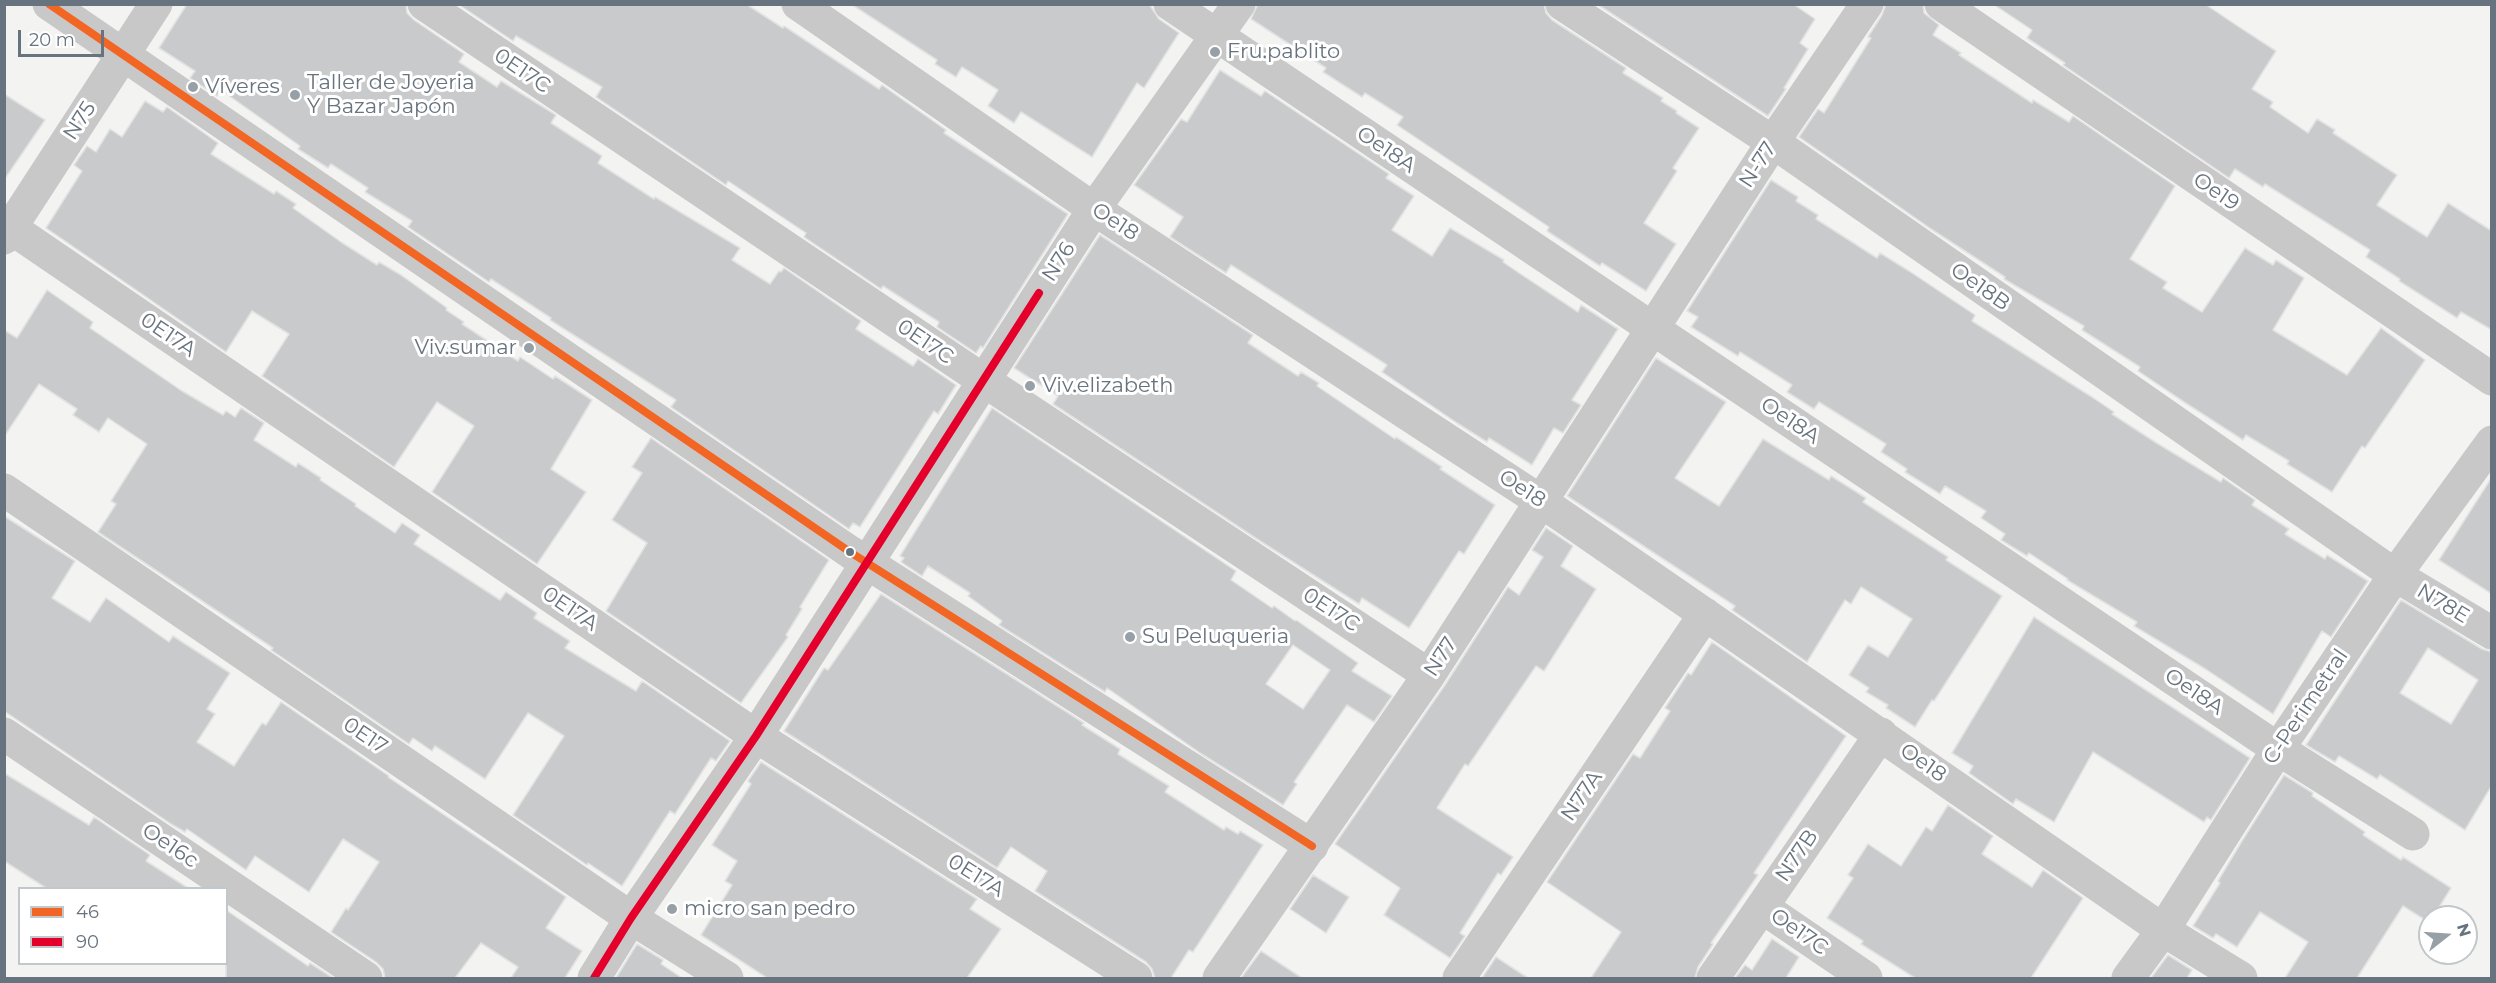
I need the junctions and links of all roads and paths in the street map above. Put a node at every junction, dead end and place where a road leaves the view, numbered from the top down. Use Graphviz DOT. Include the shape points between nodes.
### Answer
graph roads {
  1 [pos="49,4"];
  2 [pos="156,4"];
  3 [pos="424,4"];
  4 [pos="798,4"];
  5 [pos="1170,4"];
  6 [pos="1239,4"];
  7 [pos="1562,4"];
  8 [pos="1867,4"];
  9 [pos="1941,4"];
  10 [pos="1216,37"];
  11 [pos="123,56"];
  12 [pos="1773,142"];
  13 [pos="1094,209"];
  14 [pos="8,233"];
  15 [pos="1653,328"];
  16 [pos="982,380"];
  17 [pos="2492,380"];
  18 [pos="2492,442"];
  19 [pos="4,490"];
  20 [pos="1542,502"];
  21 [pos="867,563"];
  22 [pos="2395,575"];
  23 [pos="1705,614"];
  24 [pos="2492,633"];
  25 [pos="1430,675"];
  26 [pos="4,734"];
  27 [pos="1881,734"];
  28 [pos="756,736"];
  29 [pos="2278,748"];
  30 [pos="2413,834"];
  31 [pos="1312,846"];
  32 [pos="1762,907"];
  33 [pos="631,918"];
  34 [pos="2163,930"];
  35 [pos="366,978"];
  36 [pos="594,978"];
  37 [pos="727,978"];
  38 [pos="1137,978"];
  39 [pos="1218,978"];
  40 [pos="1459,978"];
  41 [pos="1713,978"];
  42 [pos="1866,978"];
  43 [pos="2128,978"];
  44 [pos="2241,978"];
  1 -- 11 [label="street"];
  2 -- 11 [label="street, N75"];
  3 -- 16 [label="street, 0E17C"];
  4 -- 13 [label="street, Oe18"];
  5 -- 10 [label="street, Oe18A"];
  6 -- 10 [label="street, N76"];
  7 -- 12 [label="street, Oe18B"];
  8 -- 12 [label="street, N-77"];
  9 -- 17 [label="street, Oe19"];
  10 -- 13 [label="street, N76"];
  10 -- 15 [label="street, Oe18A"];
  11 -- 14 [label="street, N75"];
  11 -- 21 [label="street"];
  12 -- 15 [label="street, N-77"];
  12 -- 22 [label="street, Oe18B"];
  13 -- 16 [label="street, N76"];
  13 -- 20 [label="street, Oe18"];
  14 -- 28 [label="street, 0E17A"];
  15 -- 20 [label="street, N77"];
  15 -- 29 [label="street, Oe18A"];
  16 -- 21 [label="street, N76"];
  16 -- 25 [label="street, 0E17C"];
  18 -- 22 [label="street, C-Perimetral"];
  19 -- 33 [label="street, 0E17"];
  20 -- 23 [label="street, Oe18"];
  20 -- 25 [label="street, N77"];
  21 -- 28 [label="street, N76"];
  21 -- 31 [label="street"];
  22 -- 24 [label="street, N78E"];
  22 -- 29 [label="street, C-Perimetral"];
  23 -- 27 [label="street, Oe18"];
  23 -- 40 [label="street, N77A"];
  25 -- 31 [label="street, N77"];
  26 -- 35 [label="street, Oe16c"];
  27 -- 32 [label="street, N77B"];
  27 -- 34 [label="street, Oe18"];
  28 -- 33 [label="street, N76"];
  28 -- 38 [label="street, 0E17A"];
  29 -- 30 [label="street, Oe18A"];
  29 -- 34 [label="street, C-Perimetral"];
  31 -- 39 [label="street, N77"];
  32 -- 41 [label="street, N77B"];
  32 -- 42 [label="street, Oe17C"];
  33 -- 36 [label="street, N76"];
  33 -- 37 [label="street, 0E17"];
  34 -- 43 [label="street, C-Perimetral"];
  34 -- 44 [label="street, Oe18"];
}
